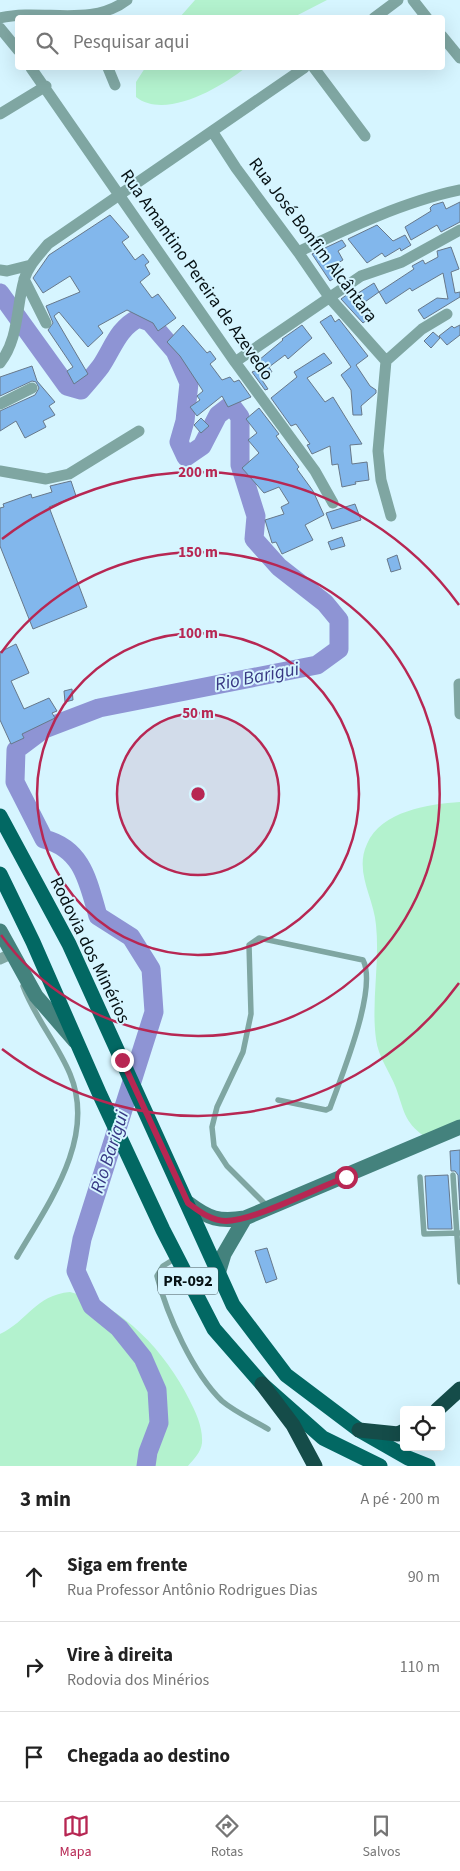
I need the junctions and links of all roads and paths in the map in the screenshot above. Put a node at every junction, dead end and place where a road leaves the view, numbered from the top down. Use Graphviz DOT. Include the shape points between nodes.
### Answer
graph roads {
  1 [pos="127,0"];
  2 [pos="398,0"];
  3 [pos="413,0"];
  4 [pos="98,15"];
  5 [pos="378,15"];
  6 [pos="425,15"];
  7 [pos="0,18"];
  8 [pos="15,18"];
  9 [pos="0,28"];
  10 [pos="445,40"];
  11 [pos="15,46"];
  12 [pos="460,58"];
  13 [pos="34,70"];
  14 [pos="109,70"];
  15 [pos="301,70"];
  16 [pos="316,70"];
  17 [pos="115,85"];
  18 [pos="46,86"];
  19 [pos="0,114"];
  20 [pos="212,131"];
  21 [pos="365,136"];
  22 [pos="460,190"];
  23 [pos="120,194"];
  24 [pos="460,230"];
  25 [pos="298,252"];
  26 [pos="31,265"];
  27 [pos="0,270"];
  28 [pos="24,279"];
  29 [pos="328,297"];
  30 [pos="447,314"];
  31 [pos="46,323"];
  32 [pos="386,361"];
  33 [pos="235,362"];
  34 [pos="0,363"];
  35 [pos="32,388"];
  36 [pos="0,404"];
  37 [pos="139,431"];
  38 [pos="0,471"];
  39 [pos="333,503"];
  40 [pos="391,516"];
  41 [pos="459,684"];
  42 [pos="460,714"];
  43 [pos="0,816"];
  44 [pos="0,874"];
  45 [pos="0,931"];
  46 [pos="6,956"];
  47 [pos="78,1044"];
  48 [pos="278,1100"];
  49 [pos="460,1127"];
  50 [pos="453,1175"];
  51 [pos="420,1177"];
  52 [pos="188,1203"];
  53 [pos="269,1209"];
  54 [pos="246,1218"];
  55 [pos="458,1233"];
  56 [pos="17,1257"];
  57 [pos="176,1258"];
  58 [pos="218,1274"];
  59 [pos="460,1282"];
  60 [pos="262,1384"];
  61 [pos="460,1389"];
  62 [pos="441,1406"];
  63 [pos="268,1429"];
  64 [pos="359,1430"];
  65 [pos="400,1433"];
  66 [pos="315,1466"];
  67 [pos="380,1466"];
  68 [pos="428,1466"];
  1 -- 4 [label="street" via="115,10"];
  2 -- 5 [label="street"];
  3 -- 6 [label="street"];
  7 -- 8 [label="street"];
  9 -- 11 [label="street"];
  10 -- 12 [label="street"];
  13 -- 18 [label="street, Rua Amantino Pereira de Azevedo"];
  14 -- 17 [label="street"];
  15 -- 20 [label="street"];
  16 -- 21 [label="street"];
  18 -- 19 [label="street"];
  18 -- 23 [label="street, Rua Amantino Pereira de Azevedo"];
  20 -- 23 [label="street"];
  20 -- 25 [label="street, Rua José Bonfim Alcântara"];
  22 -- 25 [label="street" via="388,213"];
  23 -- 26 [label="street" via="48,244"];
  23 -- 33 [label="street, Rua Amantino Pereira de Azevedo"];
  24 -- 29 [label="street" via="402,262 361,276"];
  25 -- 29 [label="street, Rua José Bonfim Alcântara"];
  26 -- 27 [label="street"];
  26 -- 28 [label="street"];
  28 -- 31 [label="street"];
  28 -- 34 [label="street" via="14,334"];
  29 -- 32 [label="street, Rua José Bonfim Alcântara"];
  29 -- 33 [label="street"];
  30 -- 32 [label="street" via="422,329"];
  32 -- 40 [label="street" via="378,451 381,480"];
  33 -- 39 [label="street, Rua Amantino Pereira de Azevedo" via="315,471"];
  35 -- 36 [label="street"];
  37 -- 38 [label="street" via="69,474 46,479"];
  41 -- 42 [label="street"];
  43 -- 52 [label="main road, Rodovia dos Minérios / PR-092" via="69,944"];
  44 -- 47 [label="main road, PR-092"];
  45 -- 46 [label="main road"];
  46 -- 47 [label="main road"];
  46 -- 56 [label="lane" via="31,1008 69,1073 78,1097 79,1112 64,1176"];
  47 -- 57 [label="main road, PR-092"];
  48 -- 53 [label="lane" via="326,1110 330,1108 358,1027 368,972 363,960 259,938 249,945 251,1014 243,1052 217,1107 212,1127 214,1146 227,1166"];
  49 -- 53 [label="main road"];
  50 -- 55 [label="lane"];
  51 -- 55 [label="lane" via="424,1234"];
  52 -- 54 [label="main road" via="204,1216 225,1221"];
  52 -- 58 [label="main road, Rodovia dos Minérios / PR-092"];
  53 -- 54 [label="main road"];
  54 -- 58 [label="main road" via="227,1248"];
  55 -- 59 [label="lane"];
  57 -- 60 [label="main road, PR-092" via="214,1329"];
  57 -- 63 [label="lane" via="163,1266 157,1276 162,1296 204,1381 224,1402"];
  58 -- 64 [label="main road, Rodovia dos Minérios / PR-092" via="233,1305 286,1375"];
  60 -- 66 [label="highway" via="293,1425"];
  60 -- 67 [label="main road, PR-092" via="323,1438"];
  61 -- 62 [label="highway"];
  64 -- 65 [label="highway"];
  64 -- 68 [label="main road, Rodovia dos Minérios / PR-092"];
}
